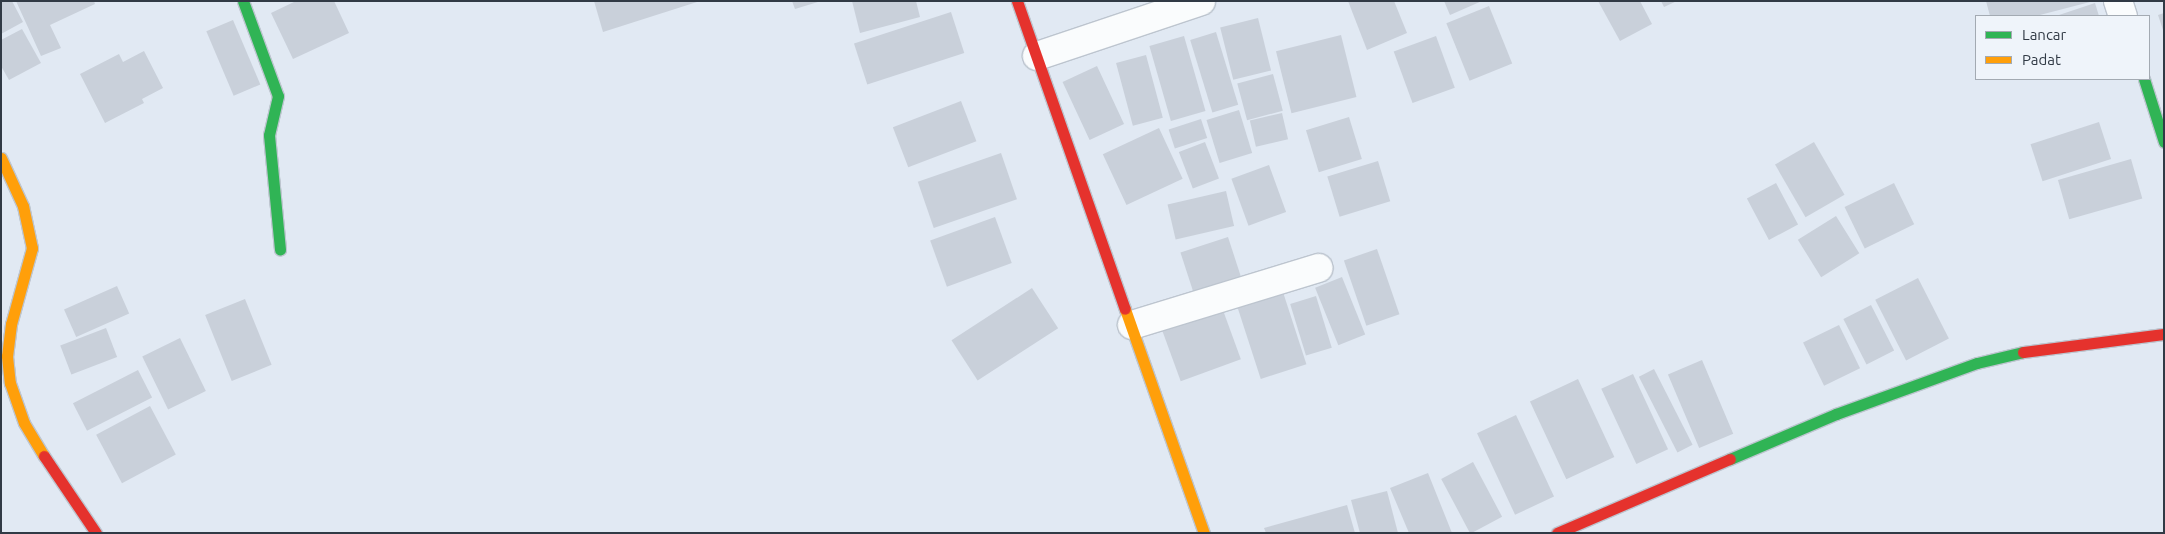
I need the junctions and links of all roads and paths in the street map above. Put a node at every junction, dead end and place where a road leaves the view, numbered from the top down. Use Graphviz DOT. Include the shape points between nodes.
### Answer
graph roads {
  1 [pos="242,1"];
  2 [pos="1017,1"];
  3 [pos="1201,1"];
  4 [pos="2118,1"];
  5 [pos="2123,15"];
  6 [pos="1037,56"];
  7 [pos="2144,80"];
  8 [pos="2164,142"];
  9 [pos="1,158"];
  10 [pos="280,250"];
  11 [pos="1319,268"];
  12 [pos="1132,325"];
  13 [pos="2164,334"];
  14 [pos="96,533"];
  15 [pos="1204,533"];
  16 [pos="1557,533"];
  1 -- 10 [label="street" via="278,96 269,136"];
  2 -- 6 [label="street"];
  3 -- 6 [label="street"];
  4 -- 5 [label="street"];
  6 -- 12 [label="street"];
  7 -- 8 [label="street"];
  9 -- 14 [label="street" via="23,206 32,248 11,324 10,383 24,423"];
  11 -- 12 [label="street"];
  12 -- 15 [label="street"];
  13 -- 16 [label="street" via="2022,352 1977,363 1836,414"];
}
